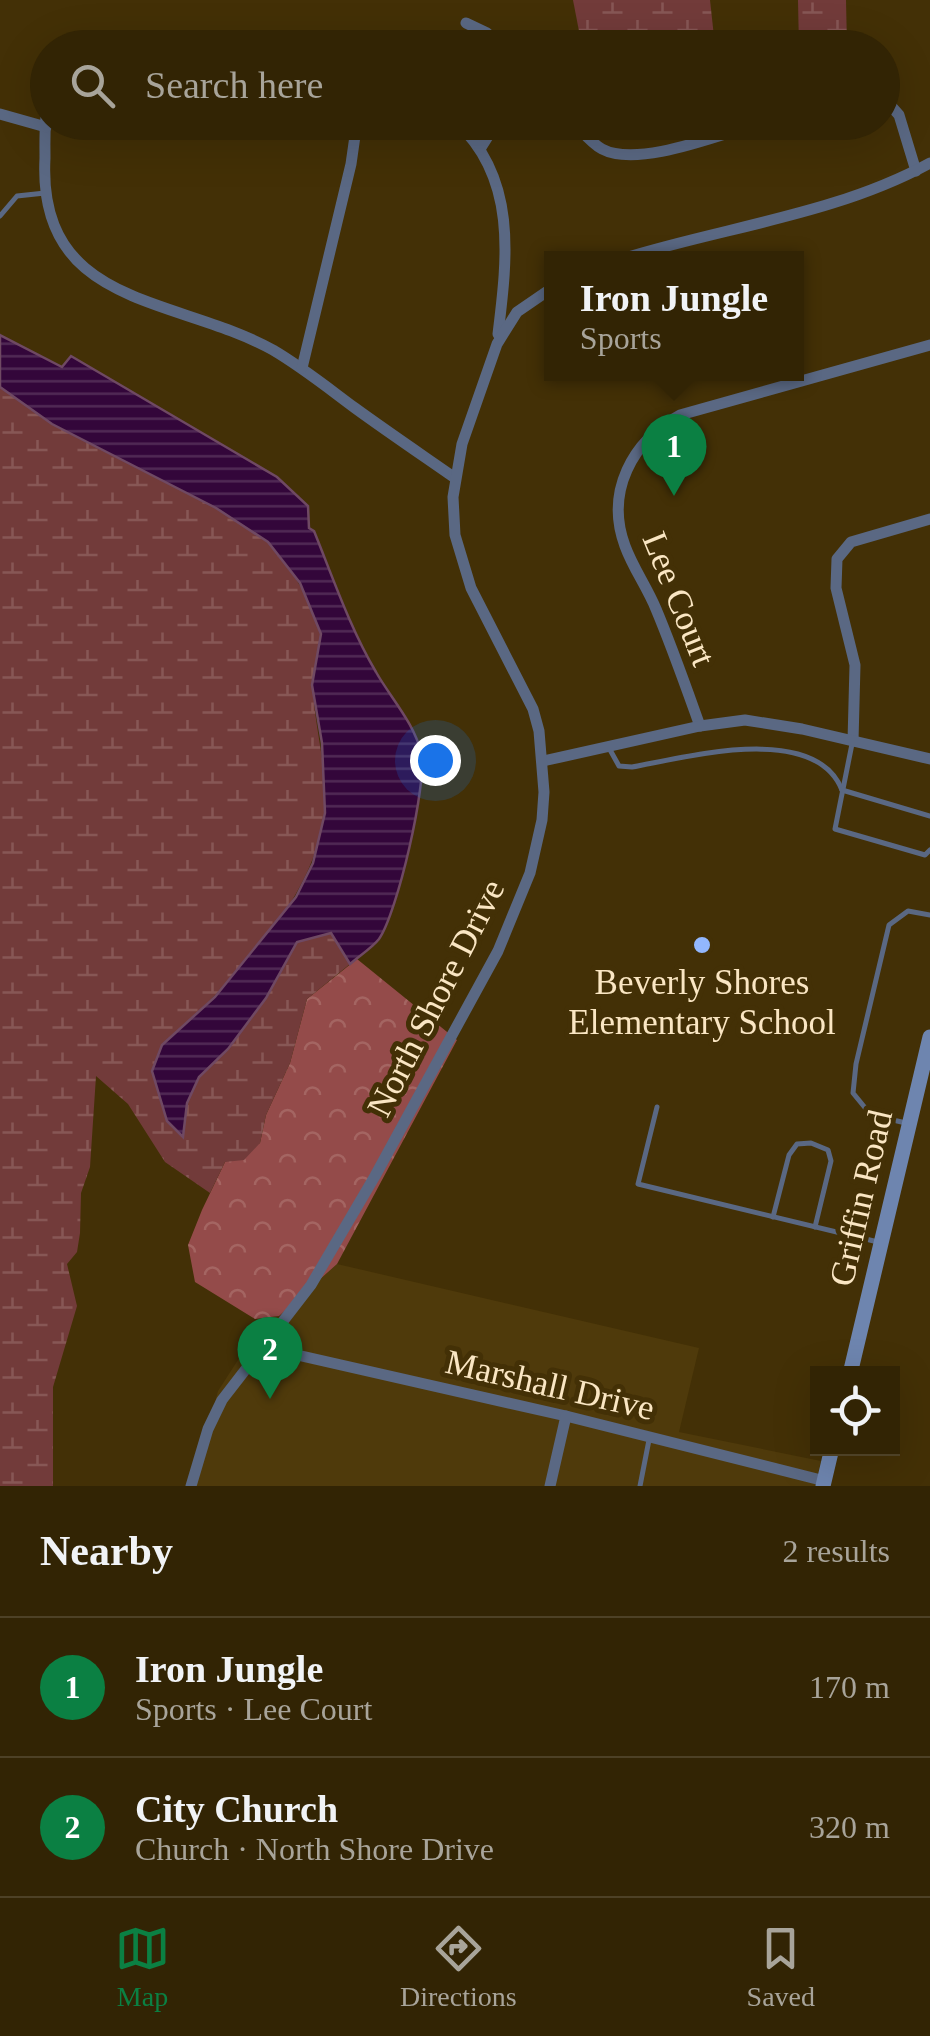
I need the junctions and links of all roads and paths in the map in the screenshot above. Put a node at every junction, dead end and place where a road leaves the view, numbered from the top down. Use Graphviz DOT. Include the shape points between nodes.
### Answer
graph roads {
  1 [pos="466,23"];
  2 [pos="481,30"];
  3 [pos="0,114"];
  4 [pos="900,117"];
  5 [pos="30,122"];
  6 [pos="46,140"];
  7 [pos="355,140"];
  8 [pos="471,140"];
  9 [pos="486,140"];
  10 [pos="593,140"];
  11 [pos="702,140"];
  12 [pos="480,150"];
  13 [pos="930,163"];
  14 [pos="916,171"];
  15 [pos="45,193"];
  16 [pos="0,216"];
  17 [pos="651,251"];
  18 [pos="544,293"];
  19 [pos="496,344"];
  20 [pos="930,345"];
  21 [pos="302,368"];
  22 [pos="803,381"];
  23 [pos="804,381"];
  24 [pos="455,478"];
  25 [pos="930,519"];
  26 [pos="700,726"];
  27 [pos="853,741"];
  28 [pos="608,746"];
  29 [pos="930,759"];
  30 [pos="543,760"];
  31 [pos="842,790"];
  32 [pos="930,816"];
  33 [pos="930,850"];
  34 [pos="930,915"];
  35 [pos="929,1043"];
  36 [pos="657,1107"];
  37 [pos="910,1124"];
  38 [pos="773,1217"];
  39 [pos="815,1227"];
  40 [pos="881,1243"];
  41 [pos="262,1347"];
  42 [pos="852,1366"];
  43 [pos="566,1416"];
  44 [pos="650,1437"];
  45 [pos="830,1456"];
  46 [pos="824,1484"];
  47 [pos="191,1486"];
  48 [pos="550,1486"];
  49 [pos="640,1486"];
  1 -- 2 [label="street"];
  3 -- 5 [label="street"];
  4 -- 14 [label="street"];
  6 -- 15 [label="street"];
  7 -- 21 [label="street"];
  8 -- 12 [label="street"];
  9 -- 12 [label="street"];
  10 -- 11 [label="street" via="627,155"];
  12 -- 19 [label="street" via="506,234"];
  13 -- 14 [label="street"];
  14 -- 17 [label="street" via="839,200"];
  15 -- 16 [label="lane" via="17,196"];
  15 -- 21 [label="street" via="56,231 76,262 103,281 235,332"];
  18 -- 19 [label="street, North Shore Drive" via="517,312"];
  19 -- 24 [label="street, North Shore Drive"];
  20 -- 23 [label="street, Lee Court"];
  21 -- 24 [label="street"];
  22 -- 26 [label="street, Lee Court" via="680,416 651,434 628,464 619,496 624,544"];
  24 -- 30 [label="street, North Shore Drive" via="460,556 533,709"];
  25 -- 27 [label="street" via="851,542 837,559 836,588 856,676"];
  26 -- 27 [label="street" via="764,721"];
  26 -- 28 [label="street"];
  27 -- 29 [label="street"];
  27 -- 31 [label="lane"];
  28 -- 30 [label="street"];
  28 -- 31 [label="lane" via="619,766 632,767 744,746 795,755 826,766"];
  30 -- 41 [label="street, North Shore Drive" via="537,846 498,951 311,1285"];
  31 -- 32 [label="lane"];
  31 -- 33 [label="lane" via="834,829 925,855"];
  34 -- 37 [label="lane" via="908,911 890,926 853,1092 871,1114"];
  35 -- 37 [label="street, Griffin Road"];
  36 -- 38 [label="lane" via="638,1184"];
  37 -- 40 [label="street, Griffin Road"];
  38 -- 39 [label="lane"];
  38 -- 39 [label="lane" via="789,1155 797,1144 811,1143 828,1150 831,1161"];
  39 -- 40 [label="lane"];
  40 -- 42 [label="street, Griffin Road"];
  41 -- 43 [label="street, Marshall Drive"];
  41 -- 47 [label="street, North Shore Drive" via="222,1400"];
  43 -- 44 [label="street, Marshall Drive"];
  43 -- 48 [label="street"];
  44 -- 46 [label="street, Marshall Drive"];
  44 -- 49 [label="lane"];
  45 -- 46 [label="street"];
}
